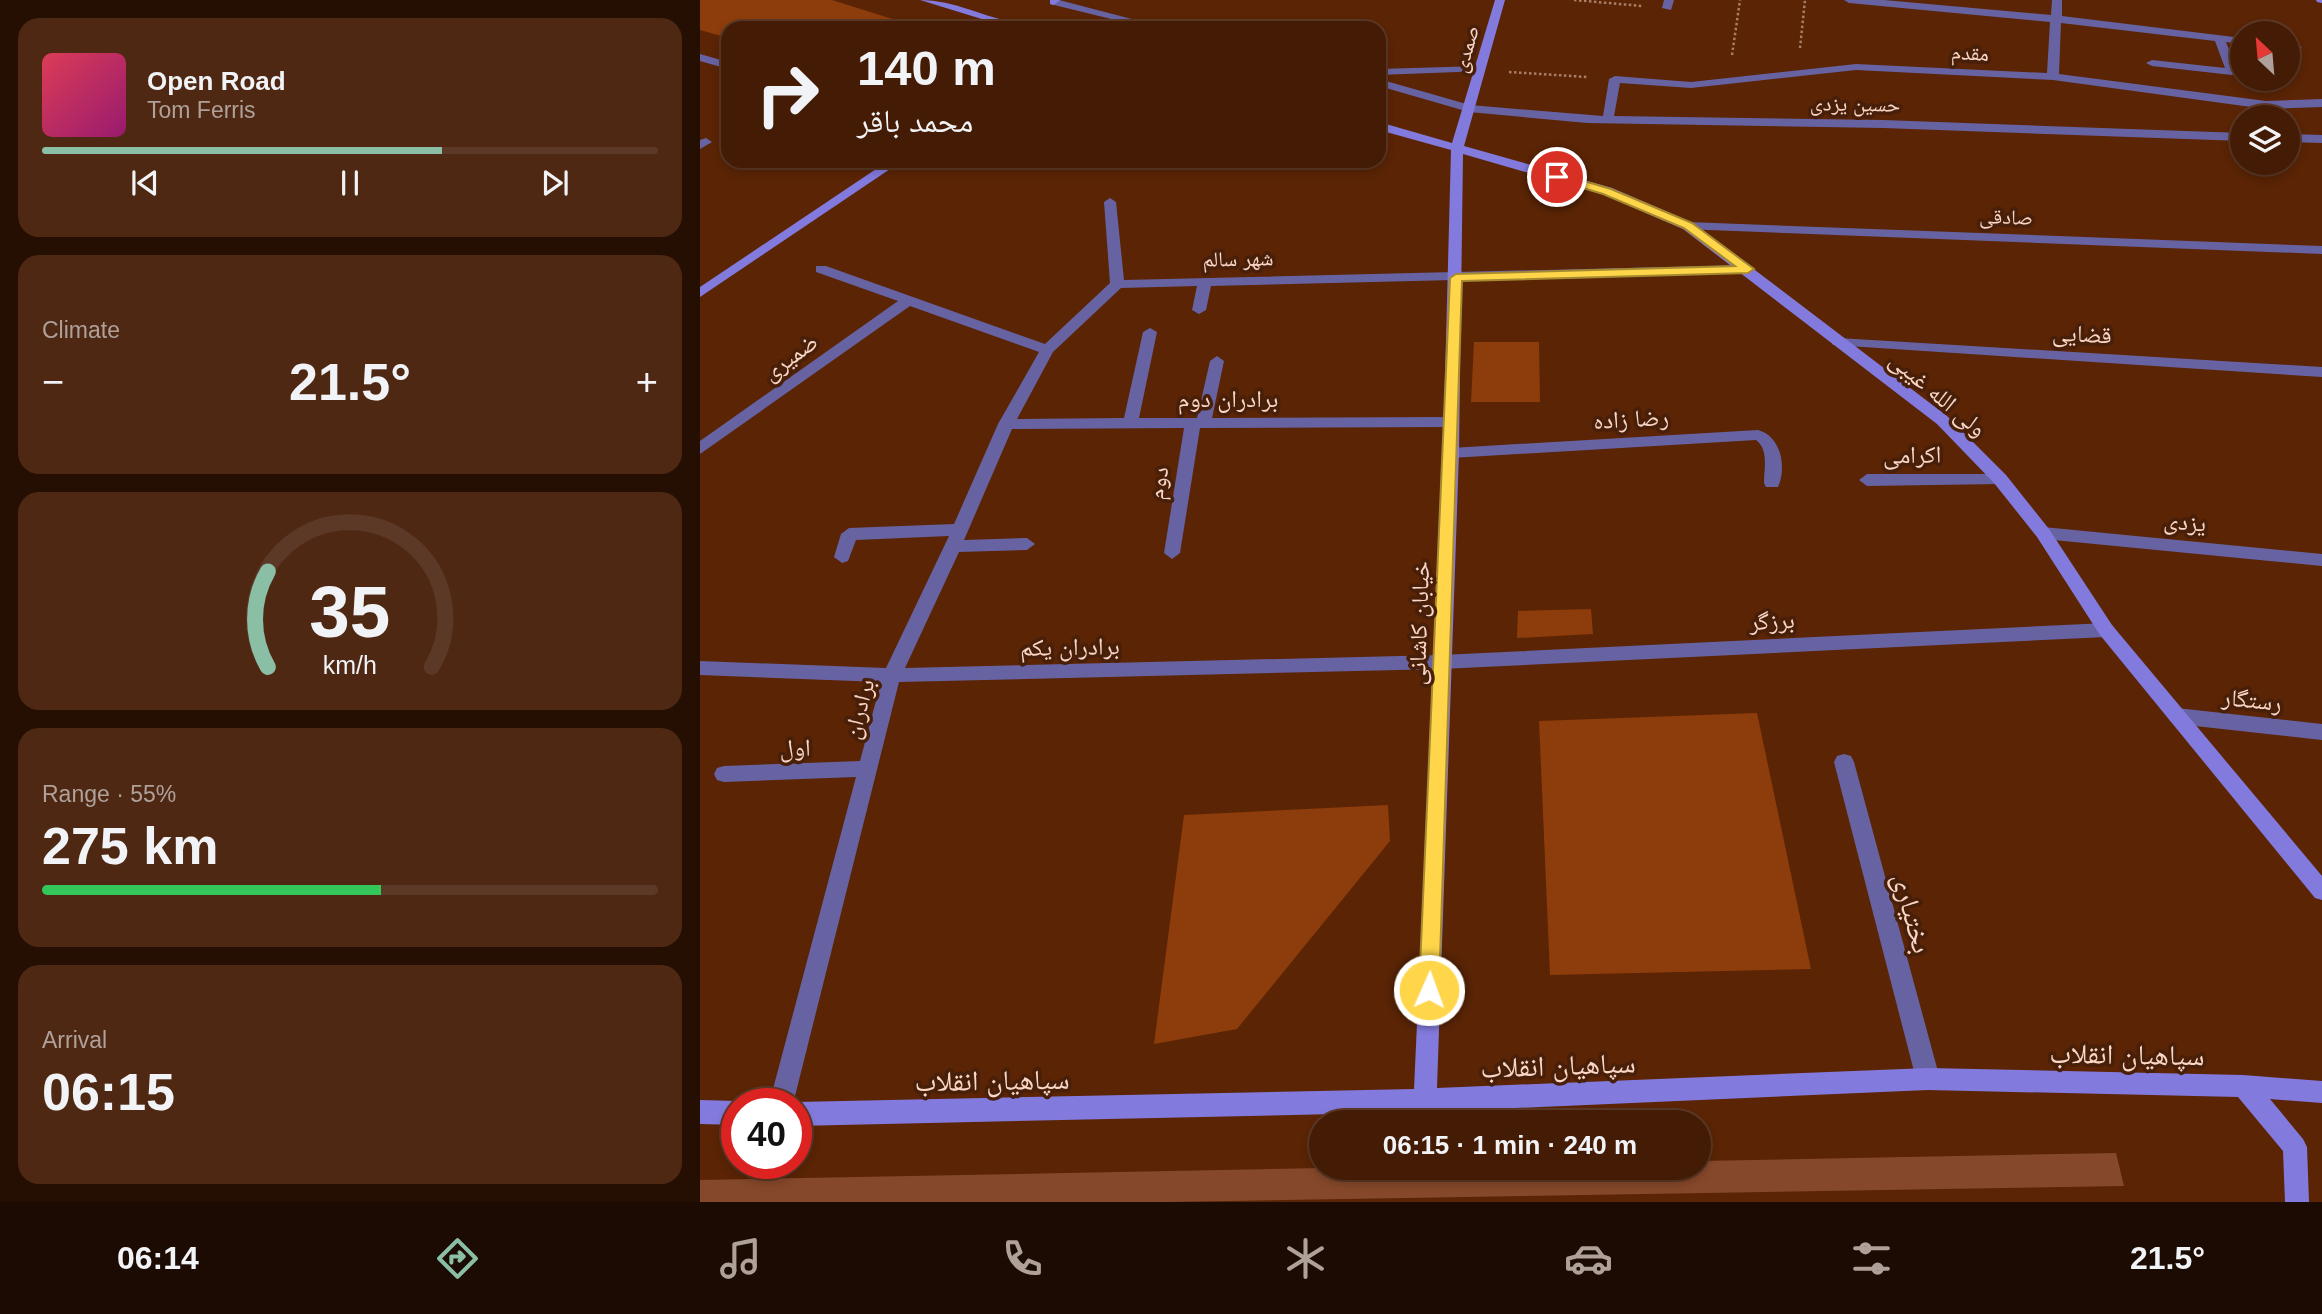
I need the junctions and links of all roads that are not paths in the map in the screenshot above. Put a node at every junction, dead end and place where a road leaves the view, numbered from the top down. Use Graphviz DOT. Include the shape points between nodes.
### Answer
graph roads {
  1 [pos="925,0"];
  2 [pos="1500,0"];
  3 [pos="1849,0"];
  4 [pos="2057,0"];
  5 [pos="1055,1"];
  6 [pos="2056,19"];
  7 [pos="998,21"];
  8 [pos="1134,21"];
  9 [pos="2219,38"];
  10 [pos="2230,39"];
  11 [pos="700,57"];
  12 [pos="2230,59"];
  13 [pos="2152,63"];
  14 [pos="721,64"];
  15 [pos="1480,69"];
  16 [pos="1386,72"];
  17 [pos="2230,72"];
  18 [pos="2053,77"];
  19 [pos="1386,84"];
  20 [pos="2322,103"];
  21 [pos="2230,105"];
  22 [pos="2300,106"];
  23 [pos="1469,108"];
  24 [pos="1608,119"];
  25 [pos="1386,128"];
  26 [pos="2230,136"];
  27 [pos="2300,138"];
  28 [pos="2322,139"];
  29 [pos="1457,148"];
  30 [pos="886,168"];
  31 [pos="1111,202"];
  32 [pos="1688,226"];
  33 [pos="2322,250"];
  34 [pos="821,269"];
  35 [pos="1748,269"];
  36 [pos="1456,278"];
  37 [pos="1205,280"];
  38 [pos="1117,284"];
  39 [pos="700,293"];
  40 [pos="906,302"];
  41 [pos="1199,310"];
  42 [pos="1150,332"];
  43 [pos="1838,342"];
  44 [pos="1047,350"];
  45 [pos="1217,361"];
  46 [pos="2322,372"];
  47 [pos="1131,422"];
  48 [pos="1198,422"];
  49 [pos="1451,422"];
  50 [pos="1006,424"];
  51 [pos="700,449"];
  52 [pos="1451,453"];
  53 [pos="2000,479"];
  54 [pos="1867,480"];
  55 [pos="1772,483"];
  56 [pos="2043,533"];
  57 [pos="956,538"];
  58 [pos="1027,544"];
  59 [pos="1172,553"];
  60 [pos="842,558"];
  61 [pos="2322,560"];
  62 [pos="2106,630"];
  63 [pos="1441,662"];
  64 [pos="700,668"];
  65 [pos="892,675"];
  66 [pos="2177,716"];
  67 [pos="2322,732"];
  68 [pos="1844,762"];
  69 [pos="868,769"];
  70 [pos="724,775"];
  71 [pos="2280,838"];
  72 [pos="2322,874"];
  73 [pos="2322,891"];
  74 [pos="1928,1079"];
  75 [pos="2244,1086"];
  76 [pos="785,1088"];
  77 [pos="2322,1092"];
  78 [pos="1425,1100"];
  79 [pos="700,1112"];
  80 [pos="721,1113"];
  81 [pos="812,1114"];
  82 [pos="2297,1202"];
  1 -- 7 [label="street"];
  2 -- 15 [label="street, صمدی"];
  3 -- 6 [label="street"];
  4 -- 6 [label="street"];
  5 -- 8 [label="street"];
  6 -- 9 [label="street"];
  6 -- 18 [label="street"];
  9 -- 10 [label="street"];
  9 -- 12 [label="street"];
  11 -- 14 [label="street"];
  13 -- 17 [label="street"];
  15 -- 16 [label="street"];
  15 -- 23 [label="street, صمدی"];
  18 -- 21 [label="street, مقدم"];
  18 -- 24 [label="street, مقدم" via="1856,67 1691,85 1615,79"];
  19 -- 23 [label="street, حسین یزدی"];
  20 -- 22 [label="street, مقدم"];
  23 -- 24 [label="street, حسین یزدی"];
  23 -- 29 [label="street, صمدی"];
  24 -- 26 [label="street, حسین یزدی"];
  25 -- 29 [label="street, ولی الله غیبی"];
  27 -- 28 [label="street"];
  29 -- 32 [label="street, ولی الله غیبی" via="1607,191"];
  29 -- 36 [label="street, خیابان کاشانی"];
  30 -- 39 [label="street"];
  31 -- 38 [label="street"];
  32 -- 33 [label="street, صادقی"];
  32 -- 35 [label="street, ولی الله غیبی"];
  34 -- 40 [label="street"];
  35 -- 36 [label="street, شهر سالم"];
  35 -- 43 [label="street, ولی الله غیبی"];
  36 -- 37 [label="street, شهر سالم"];
  36 -- 49 [label="street, خیابان کاشانی"];
  37 -- 38 [label="street, شهر سالم"];
  37 -- 41 [label="street"];
  38 -- 44 [label="street"];
  40 -- 44 [label="street"];
  40 -- 51 [label="street, ضمیری"];
  42 -- 47 [label="street"];
  43 -- 46 [label="street, قضایی"];
  43 -- 53 [label="street, ولی الله غیبی" via="1942,420"];
  44 -- 50 [label="street, برادران"];
  45 -- 48 [label="street"];
  47 -- 48 [label="street, برادران دوم"];
  47 -- 50 [label="street, برادران دوم"];
  48 -- 49 [label="street, برادران دوم"];
  48 -- 59 [label="street, دوم"];
  49 -- 52 [label="street, خیابان کاشانی"];
  50 -- 57 [label="street, برادران"];
  52 -- 55 [label="street, رضا زاده" via="1758,435 1771,444"];
  52 -- 63 [label="street, خیابان کاشانی"];
  53 -- 54 [label="street, اکرامی"];
  53 -- 56 [label="street, ولی الله غیبی"];
  56 -- 61 [label="street, یزدی"];
  56 -- 62 [label="street, ولی الله غیبی"];
  57 -- 58 [label="street"];
  57 -- 60 [label="street" via="849,534"];
  57 -- 65 [label="street, برادران"];
  62 -- 63 [label="street, برزگر"];
  62 -- 66 [label="street, ولی الله غیبی"];
  63 -- 65 [label="street, برادران یکم"];
  63 -- 78 [label="street, خیابان کاشانی"];
  64 -- 65 [label="street, برادران یکم"];
  65 -- 69 [label="street, برادران"];
  66 -- 67 [label="street, رستگار"];
  66 -- 71 [label="street, ولی الله غیبی"];
  68 -- 74 [label="street, بختیاری"];
  69 -- 70 [label="street, اول"];
  69 -- 76 [label="street, برادران"];
  71 -- 72 [label="street"];
  71 -- 73 [label="street, ولی الله غیبی"];
  74 -- 75 [label="street, سپاهیان انقلاب"];
  74 -- 78 [label="street, سپاهیان انقلاب"];
  75 -- 77 [label="street, سپاهیان انقلاب"];
  75 -- 82 [label="street" via="2295,1147"];
  78 -- 81 [label="street, سپاهیان انقلاب"];
  79 -- 80 [label="street"];
}
